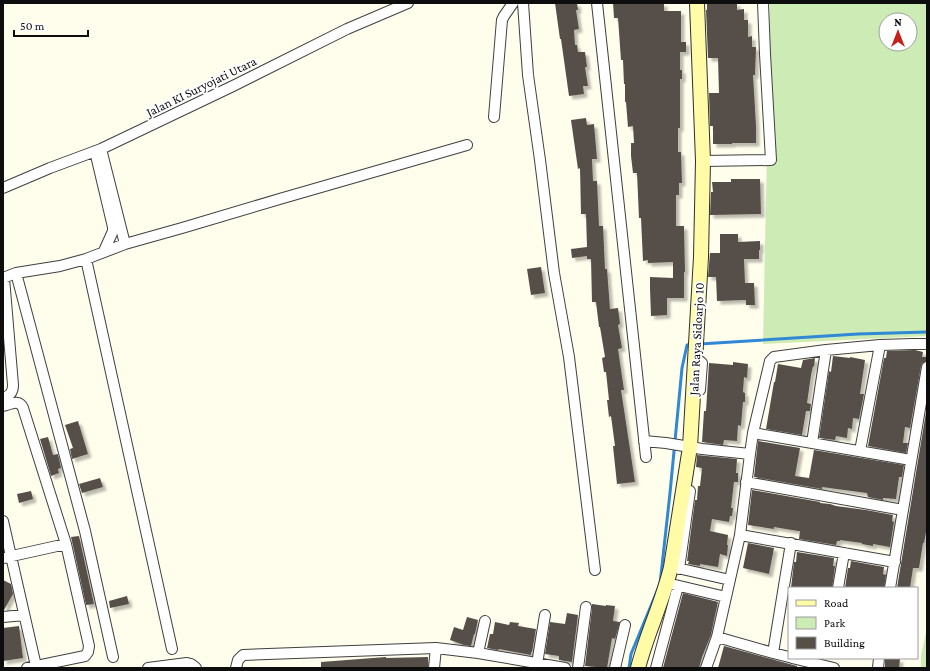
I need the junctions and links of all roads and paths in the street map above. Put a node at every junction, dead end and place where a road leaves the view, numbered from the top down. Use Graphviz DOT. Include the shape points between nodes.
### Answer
graph roads {
  1 [pos="408,3"];
  2 [pos="513,3"];
  3 [pos="523,3"];
  4 [pos="597,3"];
  5 [pos="697,3"];
  6 [pos="763,3"];
  7 [pos="494,117"];
  8 [pos="467,145"];
  9 [pos="98,150"];
  10 [pos="703,161"];
  11 [pos="3,188"];
  12 [pos="125,244"];
  13 [pos="104,251"];
  14 [pos="86,259"];
  15 [pos="16,273"];
  16 [pos="3,278"];
  17 [pos="927,344"];
  18 [pos="880,345"];
  19 [pos="826,350"];
  20 [pos="927,367"];
  21 [pos="3,398"];
  22 [pos="3,406"];
  23 [pos="753,433"];
  24 [pos="644,441"];
  25 [pos="812,443"];
  26 [pos="689,447"];
  27 [pos="860,451"];
  28 [pos="750,454"];
  29 [pos="646,458"];
  30 [pos="911,460"];
  31 [pos="746,482"];
  32 [pos="903,510"];
  33 [pos="3,521"];
  34 [pos="740,534"];
  35 [pos="66,544"];
  36 [pos="791,544"];
  37 [pos="844,553"];
  38 [pos="7,557"];
  39 [pos="895,562"];
  40 [pos="675,568"];
  41 [pos="595,570"];
  42 [pos="730,580"];
  43 [pos="672,584"];
  44 [pos="838,587"];
  45 [pos="890,587"];
  46 [pos="726,597"];
  47 [pos="586,608"];
  48 [pos="24,615"];
  49 [pos="545,616"];
  50 [pos="3,617"];
  51 [pos="485,620"];
  52 [pos="625,625"];
  53 [pos="717,637"];
  54 [pos="436,648"];
  55 [pos="172,649"];
  56 [pos="478,653"];
  57 [pos="773,654"];
  58 [pos="113,657"];
  59 [pos="788,657"];
  60 [pos="798,659"];
  61 [pos="537,664"];
  62 [pos="828,664"];
  63 [pos="31,667"];
  64 [pos="148,668"];
  65 [pos="196,668"];
  66 [pos="236,668"];
  67 [pos="434,668"];
  68 [pos="562,668"];
  69 [pos="578,668"];
  70 [pos="615,668"];
  71 [pos="638,668"];
  72 [pos="656,668"];
  73 [pos="706,668"];
  1 -- 9 [label="street, Jalan KI Suryojati Utara" via="347,29"];
  2 -- 7 [label="street" via="502,20"];
  3 -- 41 [label="street" via="528,75 554,273 569,357"];
  4 -- 24 [label="street"];
  5 -- 10 [label="street, Jalan Raya Sidoarjo 10"];
  6 -- 10 [label="street" via="771,160"];
  8 -- 12 [label="street"];
  9 -- 11 [label="street, Jalan KI Suryojati Utara"];
  9 -- 12 [label="street"];
  9 -- 13 [label="street" via="114,227"];
  10 -- 26 [label="street, Jalan Raya Sidoarjo 10" via="701,257"];
  12 -- 13 [label="street"];
  13 -- 14 [label="street"];
  14 -- 15 [label="street"];
  14 -- 55 [label="street"];
  15 -- 16 [label="street"];
  15 -- 58 [label="street" via="85,531"];
  16 -- 21 [label="street" via="13,385 11,394"];
  17 -- 18 [label="street"];
  18 -- 19 [label="street"];
  18 -- 27 [label="street"];
  19 -- 23 [label="street" via="774,357 770,360"];
  19 -- 25 [label="street"];
  20 -- 30 [label="street"];
  22 -- 35 [label="street" via="16,403 22,405"];
  23 -- 25 [label="street"];
  23 -- 28 [label="street"];
  24 -- 26 [label="street"];
  24 -- 29 [label="street"];
  25 -- 27 [label="street"];
  26 -- 28 [label="street"];
  26 -- 40 [label="street, Jalan Raya Sidoarjo 10"];
  27 -- 30 [label="street"];
  28 -- 31 [label="street"];
  30 -- 32 [label="street"];
  31 -- 32 [label="street"];
  31 -- 34 [label="street"];
  32 -- 39 [label="street"];
  33 -- 38 [label="street"];
  34 -- 36 [label="street"];
  34 -- 42 [label="street"];
  35 -- 38 [label="street"];
  35 -- 63 [label="street" via="89,649 85,656"];
  36 -- 37 [label="street"];
  36 -- 57 [label="street"];
  37 -- 39 [label="street"];
  37 -- 44 [label="street"];
  38 -- 48 [label="street"];
  39 -- 45 [label="street"];
  40 -- 42 [label="street"];
  40 -- 43 [label="street, Jalan Raya Sidoarjo 10"];
  42 -- 46 [label="street"];
  43 -- 46 [label="street"];
  43 -- 71 [label="street, Jalan Raya Sidoarjo 10"];
  43 -- 72 [label="street"];
  46 -- 53 [label="street"];
  47 -- 69 [label="street"];
  48 -- 50 [label="street"];
  48 -- 63 [label="street"];
  49 -- 61 [label="street"];
  51 -- 56 [label="street"];
  52 -- 70 [label="street"];
  53 -- 57 [label="street"];
  53 -- 73 [label="street"];
  54 -- 56 [label="street"];
  54 -- 66 [label="street" via="244,655 238,660"];
  54 -- 67 [label="street"];
  56 -- 61 [label="street"];
  57 -- 59 [label="street"];
  60 -- 62 [label="street"];
  61 -- 68 [label="street"];
  64 -- 65 [label="street" via="187,663"];
}
